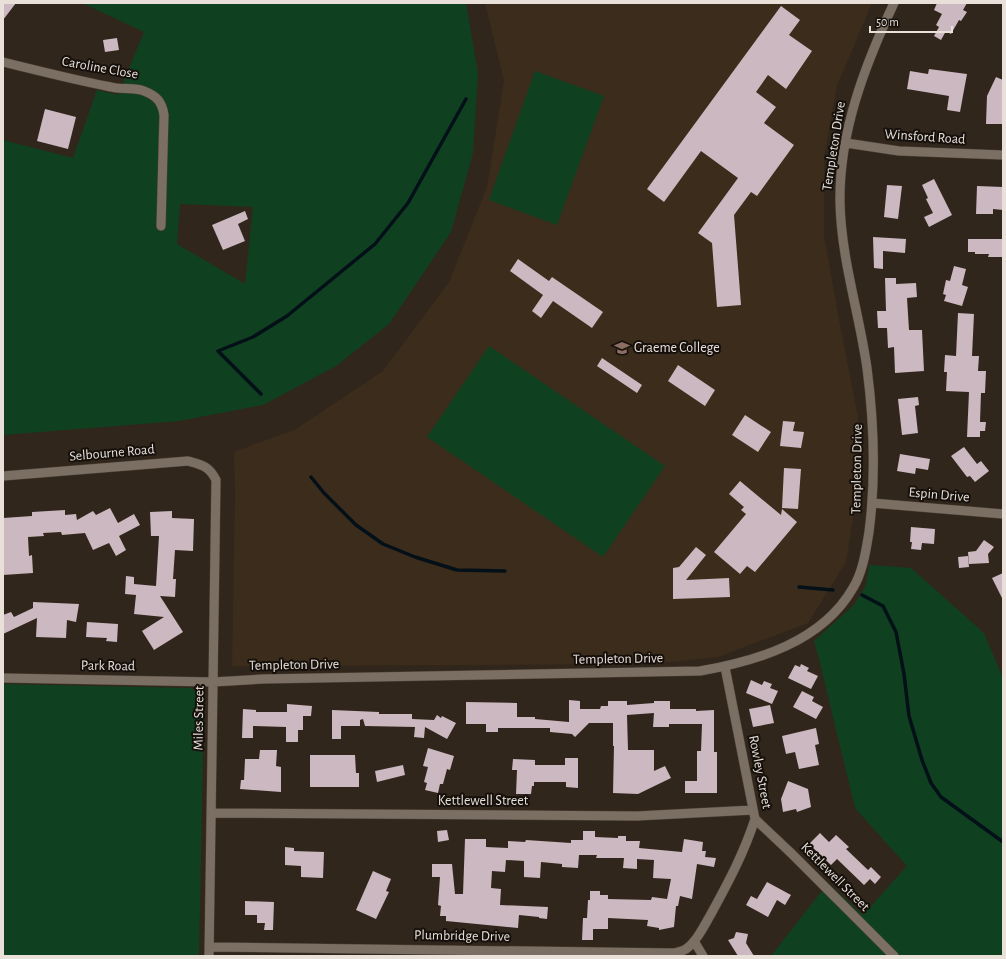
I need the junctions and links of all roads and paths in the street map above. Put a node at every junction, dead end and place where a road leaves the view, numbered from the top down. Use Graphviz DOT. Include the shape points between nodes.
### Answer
graph roads {
  1 [pos="894,3"];
  2 [pos="3,62"];
  3 [pos="846,143"];
  4 [pos="1003,155"];
  5 [pos="162,226"];
  6 [pos="3,476"];
  7 [pos="216,480"];
  8 [pos="872,503"];
  9 [pos="1003,514"];
  10 [pos="725,667"];
  11 [pos="3,678"];
  12 [pos="213,682"];
  13 [pos="212,813"];
  14 [pos="754,814"];
  15 [pos="694,941"];
  16 [pos="209,951"];
  17 [pos="703,956"];
  18 [pos="894,956"];
  1 -- 3 [label="street, Templeton Drive" via="874,46 856,98"];
  2 -- 5 [label="street, Caroline Close" via="113,88 134,88 154,96 162,104"];
  3 -- 4 [label="street, Winsford Road" via="899,151"];
  3 -- 8 [label="street, Templeton Drive" via="841,176 842,231 867,367 873,445"];
  6 -- 7 [label="street, Selbourne Road" via="188,461 211,471"];
  7 -- 12 [label="street, Miles Street"];
  8 -- 9 [label="street, Espin Drive"];
  8 -- 10 [label="street, Templeton Drive" via="861,570 854,587 844,601 816,630 767,655"];
  10 -- 12 [label="street, Templeton Drive" via="700,671 648,673"];
  10 -- 14 [label="street, Rowley Street"];
  11 -- 12 [label="street, Park Road"];
  12 -- 13 [label="street, Miles Street"];
  13 -- 14 [label="street, Kettlewell Street" via="637,816"];
  13 -- 16 [label="street, Miles Street"];
  14 -- 15 [label="street, Rowley Street" via="747,842 734,871"];
  14 -- 18 [label="street, Kettlewell Street"];
  15 -- 16 [label="street, Plumbridge Drive" via="685,950 674,953"];
  15 -- 17 [label="street"];
}
